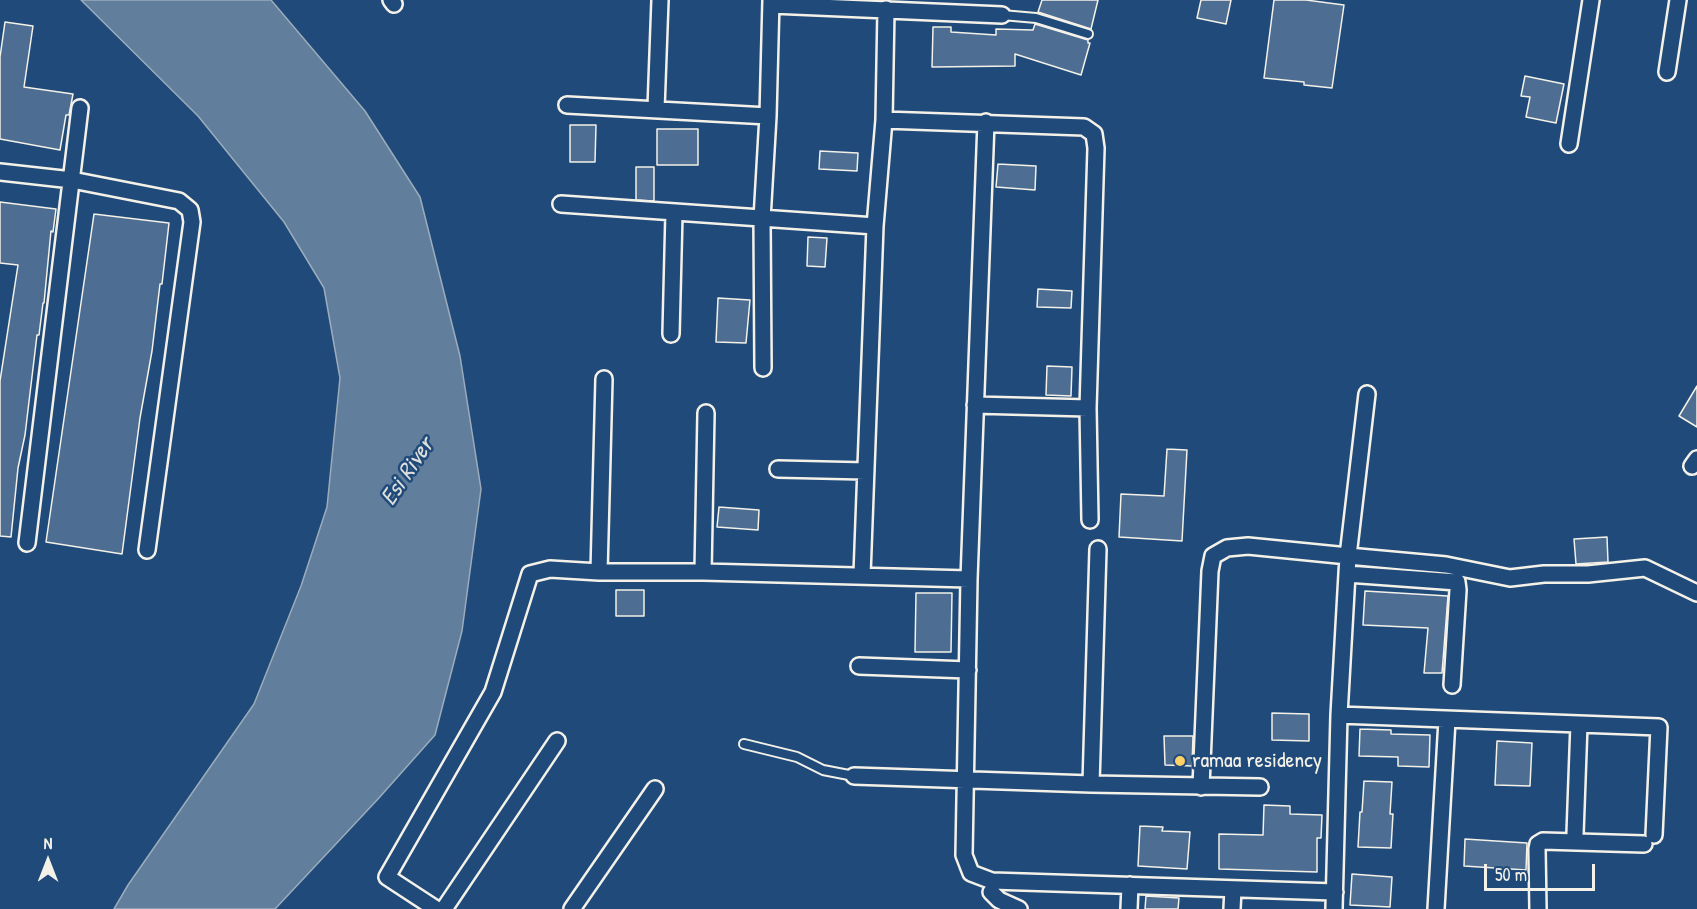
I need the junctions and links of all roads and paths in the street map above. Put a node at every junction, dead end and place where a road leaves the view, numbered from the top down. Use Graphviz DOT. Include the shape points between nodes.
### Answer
graph roads {
  1 [pos="660,0"];
  2 [pos="1591,0"];
  3 [pos="1678,0"];
  4 [pos="772,2"];
  5 [pos="886,9"];
  6 [pos="1002,15"];
  7 [pos="1088,34"];
  8 [pos="1667,72"];
  9 [pos="567,105"];
  10 [pos="80,108"];
  11 [pos="656,109"];
  12 [pos="768,116"];
  13 [pos="884,120"];
  14 [pos="986,123"];
  15 [pos="1569,144"];
  16 [pos="0,172"];
  17 [pos="72,180"];
  18 [pos="561,204"];
  19 [pos="674,213"];
  20 [pos="762,219"];
  21 [pos="875,226"];
  22 [pos="671,334"];
  23 [pos="763,368"];
  24 [pos="604,379"];
  25 [pos="1367,394"];
  26 [pos="975,405"];
  27 [pos="1088,408"];
  28 [pos="706,413"];
  29 [pos="778,469"];
  30 [pos="866,471"];
  31 [pos="1090,520"];
  32 [pos="27,543"];
  33 [pos="1098,549"];
  34 [pos="147,550"];
  35 [pos="1348,556"];
  36 [pos="599,572"];
  37 [pos="703,572"];
  38 [pos="1347,574"];
  39 [pos="862,575"];
  40 [pos="969,579"];
  41 [pos="1697,593"];
  42 [pos="859,666"];
  43 [pos="968,670"];
  44 [pos="1452,686"];
  45 [pos="1339,716"];
  46 [pos="1447,720"];
  47 [pos="1579,724"];
  48 [pos="556,741"];
  49 [pos="744,744"];
  50 [pos="854,776"];
  51 [pos="966,781"];
  52 [pos="1091,784"];
  53 [pos="1201,787"];
  54 [pos="1260,787"];
  55 [pos="656,789"];
  56 [pos="1575,834"];
  57 [pos="1130,885"];
  58 [pos="991,886"];
  59 [pos="1233,889"];
  60 [pos="1335,892"];
  61 [pos="436,909"];
  62 [pos="444,909"];
  63 [pos="572,909"];
  64 [pos="992,909"];
  65 [pos="1019,909"];
  66 [pos="1128,909"];
  67 [pos="1232,909"];
  68 [pos="1334,909"];
  69 [pos="1436,909"];
  70 [pos="1538,909"];
  1 -- 11 [label="street"];
  2 -- 15 [label="street"];
  3 -- 8 [label="street"];
  4 -- 5 [label="street"];
  4 -- 12 [label="street"];
  5 -- 6 [label="street"];
  5 -- 13 [label="street"];
  6 -- 7 [label="lane" via="1036,18"];
  9 -- 11 [label="street"];
  10 -- 17 [label="street"];
  11 -- 12 [label="street"];
  12 -- 20 [label="street"];
  13 -- 14 [label="street"];
  13 -- 21 [label="street"];
  14 -- 26 [label="street"];
  14 -- 27 [label="street" via="1084,127 1094,134"];
  16 -- 17 [label="street"];
  17 -- 32 [label="street"];
  17 -- 34 [label="street" via="179,201 190,210 192,222"];
  18 -- 19 [label="street"];
  19 -- 20 [label="street"];
  19 -- 22 [label="street"];
  20 -- 21 [label="street"];
  20 -- 23 [label="street"];
  21 -- 30 [label="street"];
  24 -- 36 [label="street"];
  25 -- 35 [label="street"];
  26 -- 27 [label="street"];
  26 -- 40 [label="street"];
  27 -- 31 [label="street"];
  28 -- 37 [label="street"];
  29 -- 30 [label="street"];
  30 -- 39 [label="street"];
  33 -- 52 [label="street"];
  35 -- 38 [label="street"];
  35 -- 41 [label="street" via="1446,565 1510,578 1645,568"];
  35 -- 53 [label="street" via="1248,546 1227,548 1214,556 1210,571"];
  36 -- 37 [label="street"];
  36 -- 61 [label="street" via="550,569 530,574 493,692 387,877"];
  37 -- 39 [label="street"];
  38 -- 44 [label="street" via="1456,582"];
  38 -- 45 [label="street"];
  39 -- 40 [label="street"];
  40 -- 43 [label="street"];
  42 -- 43 [label="street"];
  43 -- 51 [label="street"];
  45 -- 46 [label="street"];
  45 -- 60 [label="street"];
  46 -- 47 [label="street"];
  46 -- 69 [label="street"];
  47 -- 56 [label="street"];
  47 -- 70 [label="street" via="1659,727 1649,839 1538,844"];
  48 -- 62 [label="street"];
  49 -- 50 [label="lane"];
  50 -- 51 [label="street"];
  51 -- 52 [label="street"];
  51 -- 58 [label="street" via="964,855 972,873"];
  52 -- 53 [label="street"];
  53 -- 54 [label="street"];
  55 -- 63 [label="street"];
  57 -- 58 [label="street"];
  57 -- 59 [label="street"];
  57 -- 66 [label="street"];
  58 -- 64 [label="street"];
  58 -- 65 [label="street" via="999,900"];
  59 -- 60 [label="street"];
  59 -- 67 [label="street"];
  60 -- 68 [label="street"];
}
